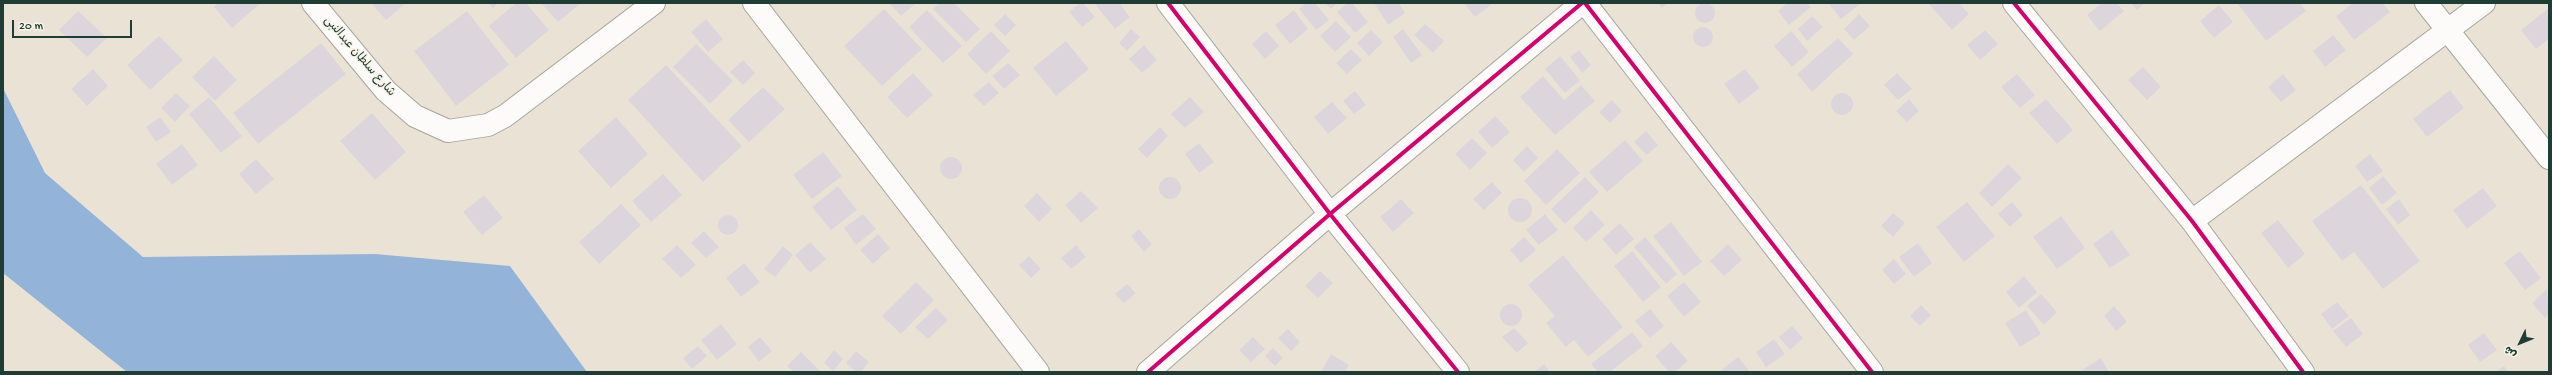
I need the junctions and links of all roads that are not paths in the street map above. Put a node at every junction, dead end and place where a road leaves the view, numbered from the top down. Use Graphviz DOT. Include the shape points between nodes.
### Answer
graph roads {
  1 [pos="313,3"];
  2 [pos="654,3"];
  3 [pos="754,3"];
  4 [pos="1168,3"];
  5 [pos="1584,3"];
  6 [pos="2014,3"];
  7 [pos="2426,3"];
  8 [pos="2484,3"];
  9 [pos="2448,32"];
  10 [pos="2549,158"];
  11 [pos="1330,214"];
  12 [pos="2192,221"];
  13 [pos="1038,372"];
  14 [pos="1148,372"];
  15 [pos="1458,372"];
  16 [pos="1872,372"];
  17 [pos="2303,372"];
  1 -- 2 [label="street, شارع سلطان عبدالنبى" via="386,92 416,116 448,131 488,125 505,116"];
  3 -- 13 [label="street"];
  4 -- 11 [label="street"];
  5 -- 11 [label="street"];
  5 -- 16 [label="street"];
  6 -- 12 [label="street"];
  7 -- 9 [label="street"];
  8 -- 9 [label="street"];
  9 -- 10 [label="street"];
  9 -- 12 [label="street"];
  11 -- 14 [label="street"];
  11 -- 15 [label="street"];
  12 -- 17 [label="street"];
}
